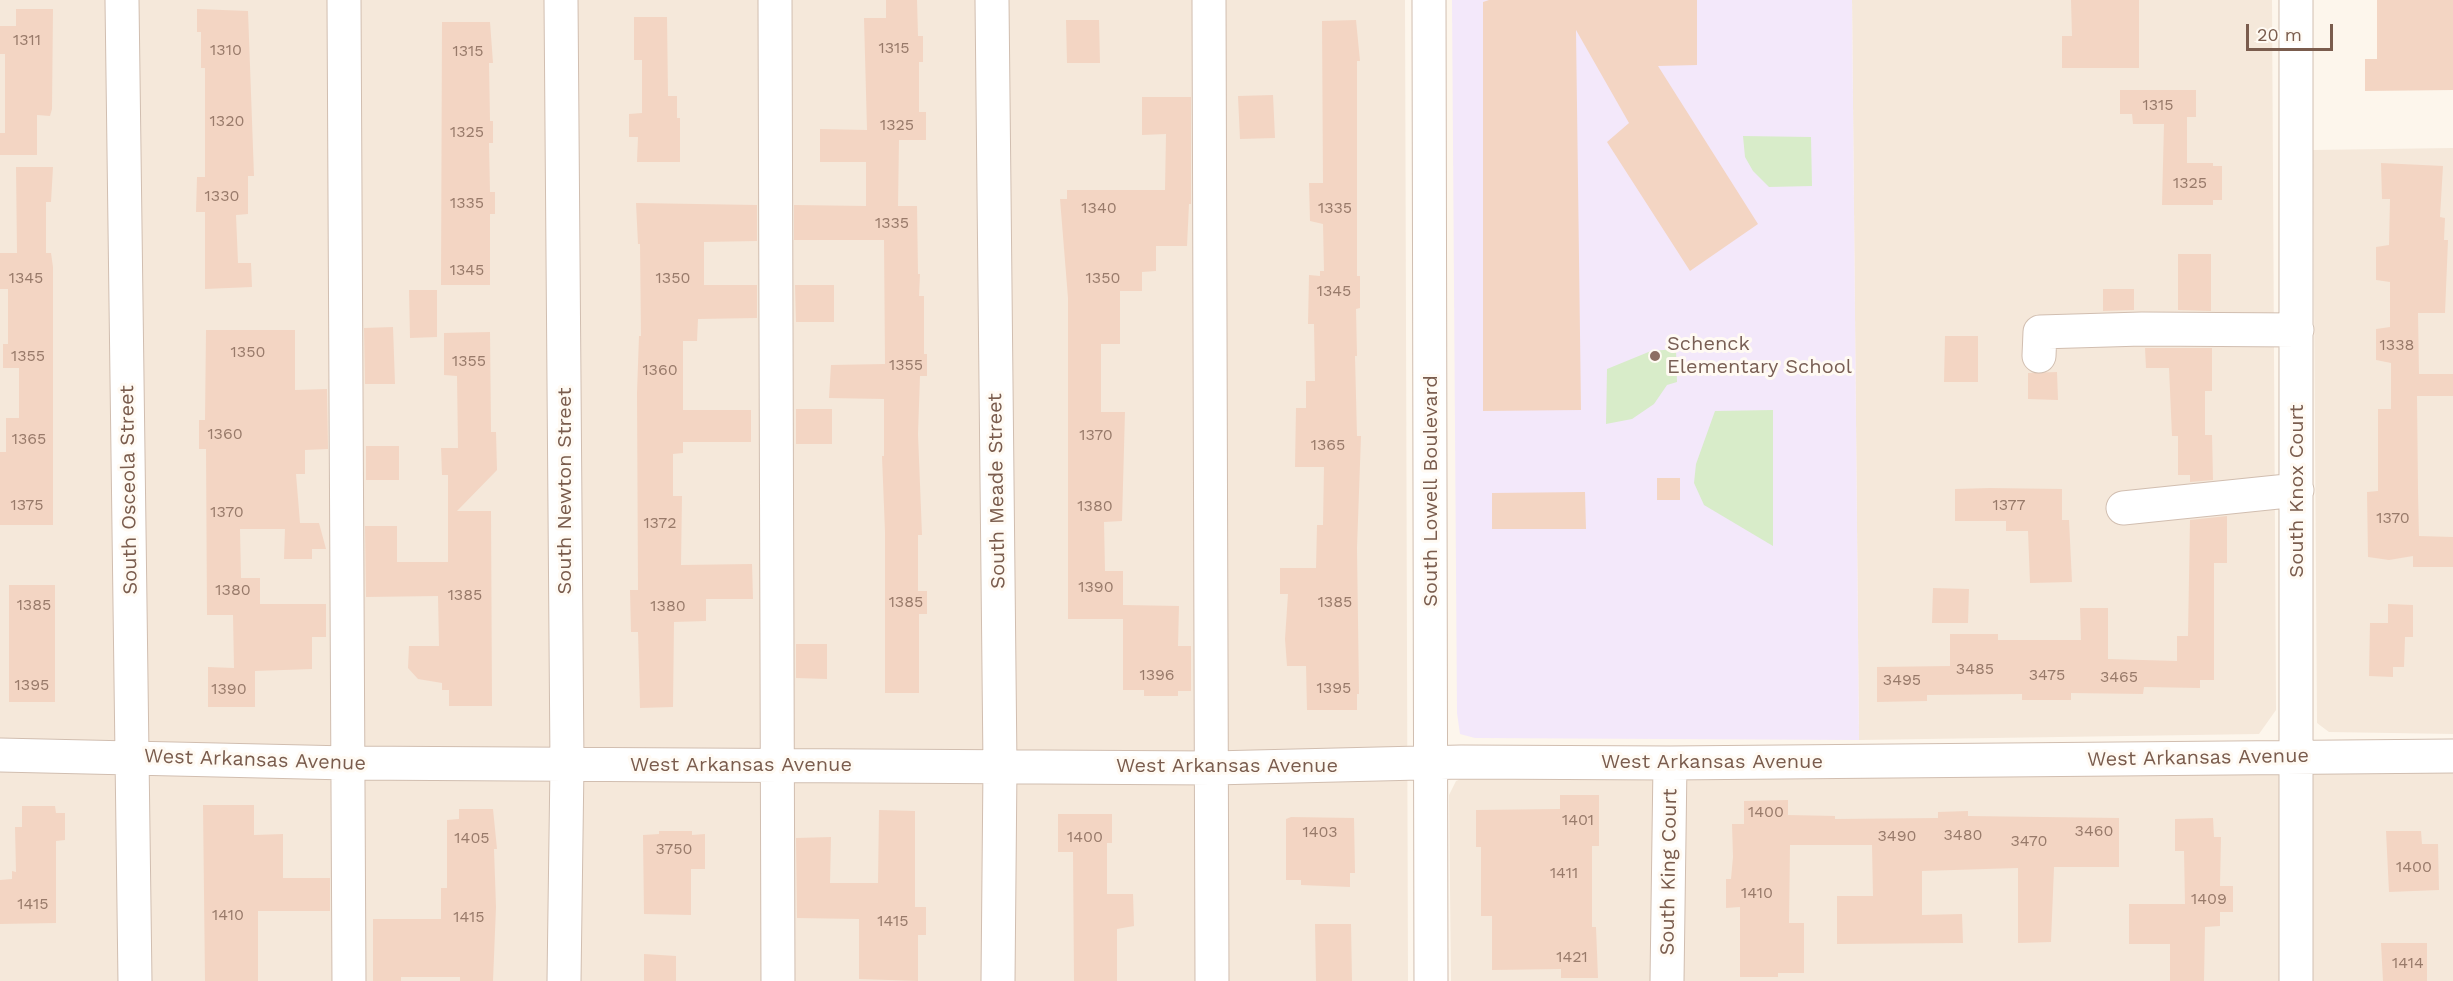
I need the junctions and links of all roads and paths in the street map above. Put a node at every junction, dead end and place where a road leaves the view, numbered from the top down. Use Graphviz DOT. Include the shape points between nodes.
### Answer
graph roads {
  1 [pos="122,0"];
  2 [pos="344,0"];
  3 [pos="561,0"];
  4 [pos="775,0"];
  5 [pos="992,0"];
  6 [pos="1209,0"];
  7 [pos="1429,0"];
  8 [pos="2296,0"];
  9 [pos="2297,330"];
  10 [pos="2039,356"];
  11 [pos="2297,490"];
  12 [pos="2123,508"];
  13 [pos="0,755"];
  14 [pos="132,756"];
  15 [pos="2453,756"];
  16 [pos="2298,757"];
  17 [pos="348,763"];
  18 [pos="1670,763"];
  19 [pos="567,764"];
  20 [pos="1431,764"];
  21 [pos="778,765"];
  22 [pos="1000,766"];
  23 [pos="1213,768"];
  24 [pos="135,981"];
  25 [pos="349,981"];
  26 [pos="564,981"];
  27 [pos="778,981"];
  28 [pos="998,981"];
  29 [pos="1212,981"];
  30 [pos="1431,981"];
  31 [pos="1667,981"];
  32 [pos="2296,981"];
  1 -- 14 [label="street, South Osceola Street"];
  2 -- 17 [label="street"];
  3 -- 19 [label="street, South Newton Street"];
  4 -- 21 [label="street"];
  5 -- 22 [label="street, South Meade Street"];
  6 -- 23 [label="street"];
  7 -- 20 [label="street, South Lowell Boulevard"];
  8 -- 9 [label="street, South Knox Court"];
  9 -- 10 [label="street" via="2040,332"];
  9 -- 11 [label="street, South Knox Court"];
  11 -- 12 [label="street"];
  11 -- 16 [label="street, South Knox Court"];
  13 -- 14 [label="street, West Arkansas Avenue"];
  14 -- 17 [label="street, West Arkansas Avenue"];
  14 -- 24 [label="street, South Osceola Street"];
  15 -- 16 [label="street, West Arkansas Avenue"];
  16 -- 18 [label="street, West Arkansas Avenue"];
  16 -- 32 [label="street, South Knox Court"];
  17 -- 19 [label="street, West Arkansas Avenue"];
  17 -- 25 [label="street"];
  18 -- 20 [label="street, West Arkansas Avenue"];
  18 -- 31 [label="street, South King Court"];
  19 -- 21 [label="street, West Arkansas Avenue"];
  19 -- 26 [label="street, South Newton Street"];
  20 -- 23 [label="street, West Arkansas Avenue"];
  20 -- 30 [label="street, South Lowell Boulevard"];
  21 -- 22 [label="street, West Arkansas Avenue"];
  21 -- 27 [label="street"];
  22 -- 23 [label="street, West Arkansas Avenue"];
  22 -- 28 [label="street, South Meade Street"];
  23 -- 29 [label="street"];
}
